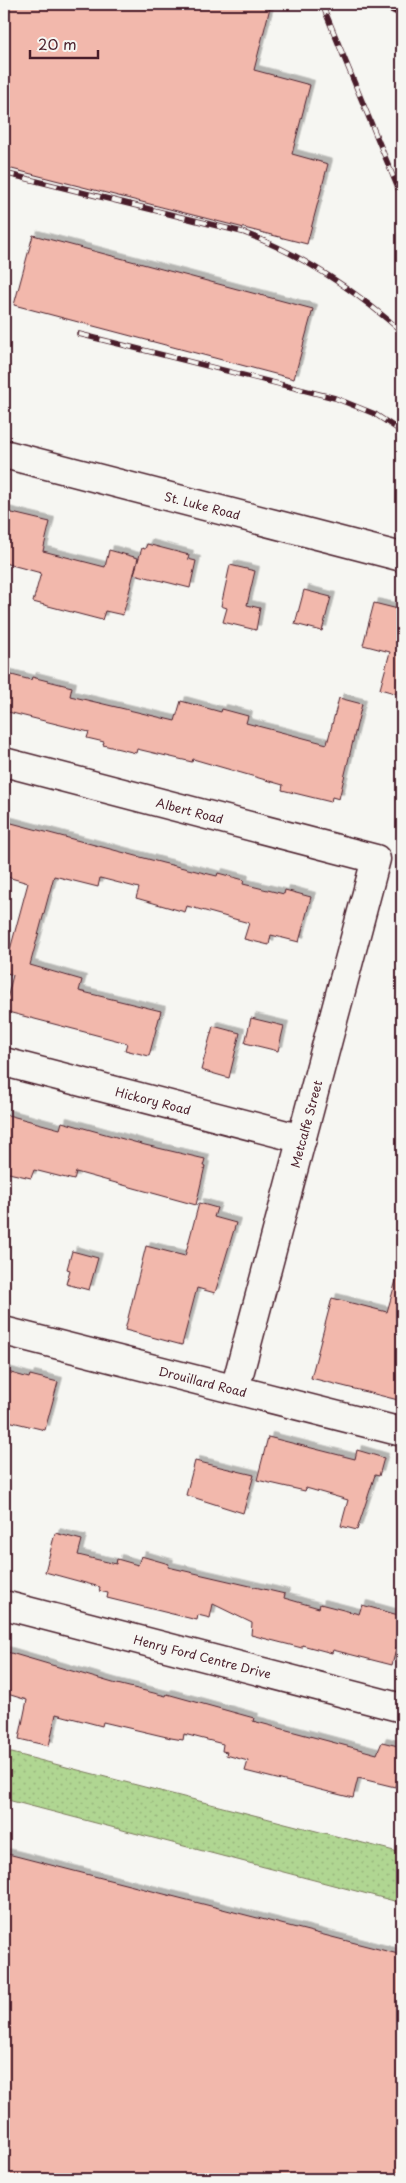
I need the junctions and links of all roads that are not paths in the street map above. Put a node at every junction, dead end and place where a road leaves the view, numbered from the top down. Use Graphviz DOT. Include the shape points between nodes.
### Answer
graph roads {
  1 [pos="4,454"];
  2 [pos="402,557"];
  3 [pos="4,762"];
  4 [pos="376,859"];
  5 [pos="4,1062"];
  6 [pos="302,1139"];
  7 [pos="4,1331"];
  8 [pos="235,1389"];
  9 [pos="402,1432"];
  10 [pos="4,1605"];
  11 [pos="402,1708"];
  1 -- 2 [label="street, St. Luke Road"];
  3 -- 4 [label="street, Albert Road"];
  4 -- 6 [label="street, Metcalfe Street"];
  5 -- 6 [label="street, Hickory Road"];
  6 -- 8 [label="street, Metcalfe Street"];
  7 -- 8 [label="street, Drouillard Road"];
  8 -- 9 [label="street, Drouillard Road"];
  10 -- 11 [label="street, Henry Ford Centre Drive"];
}
